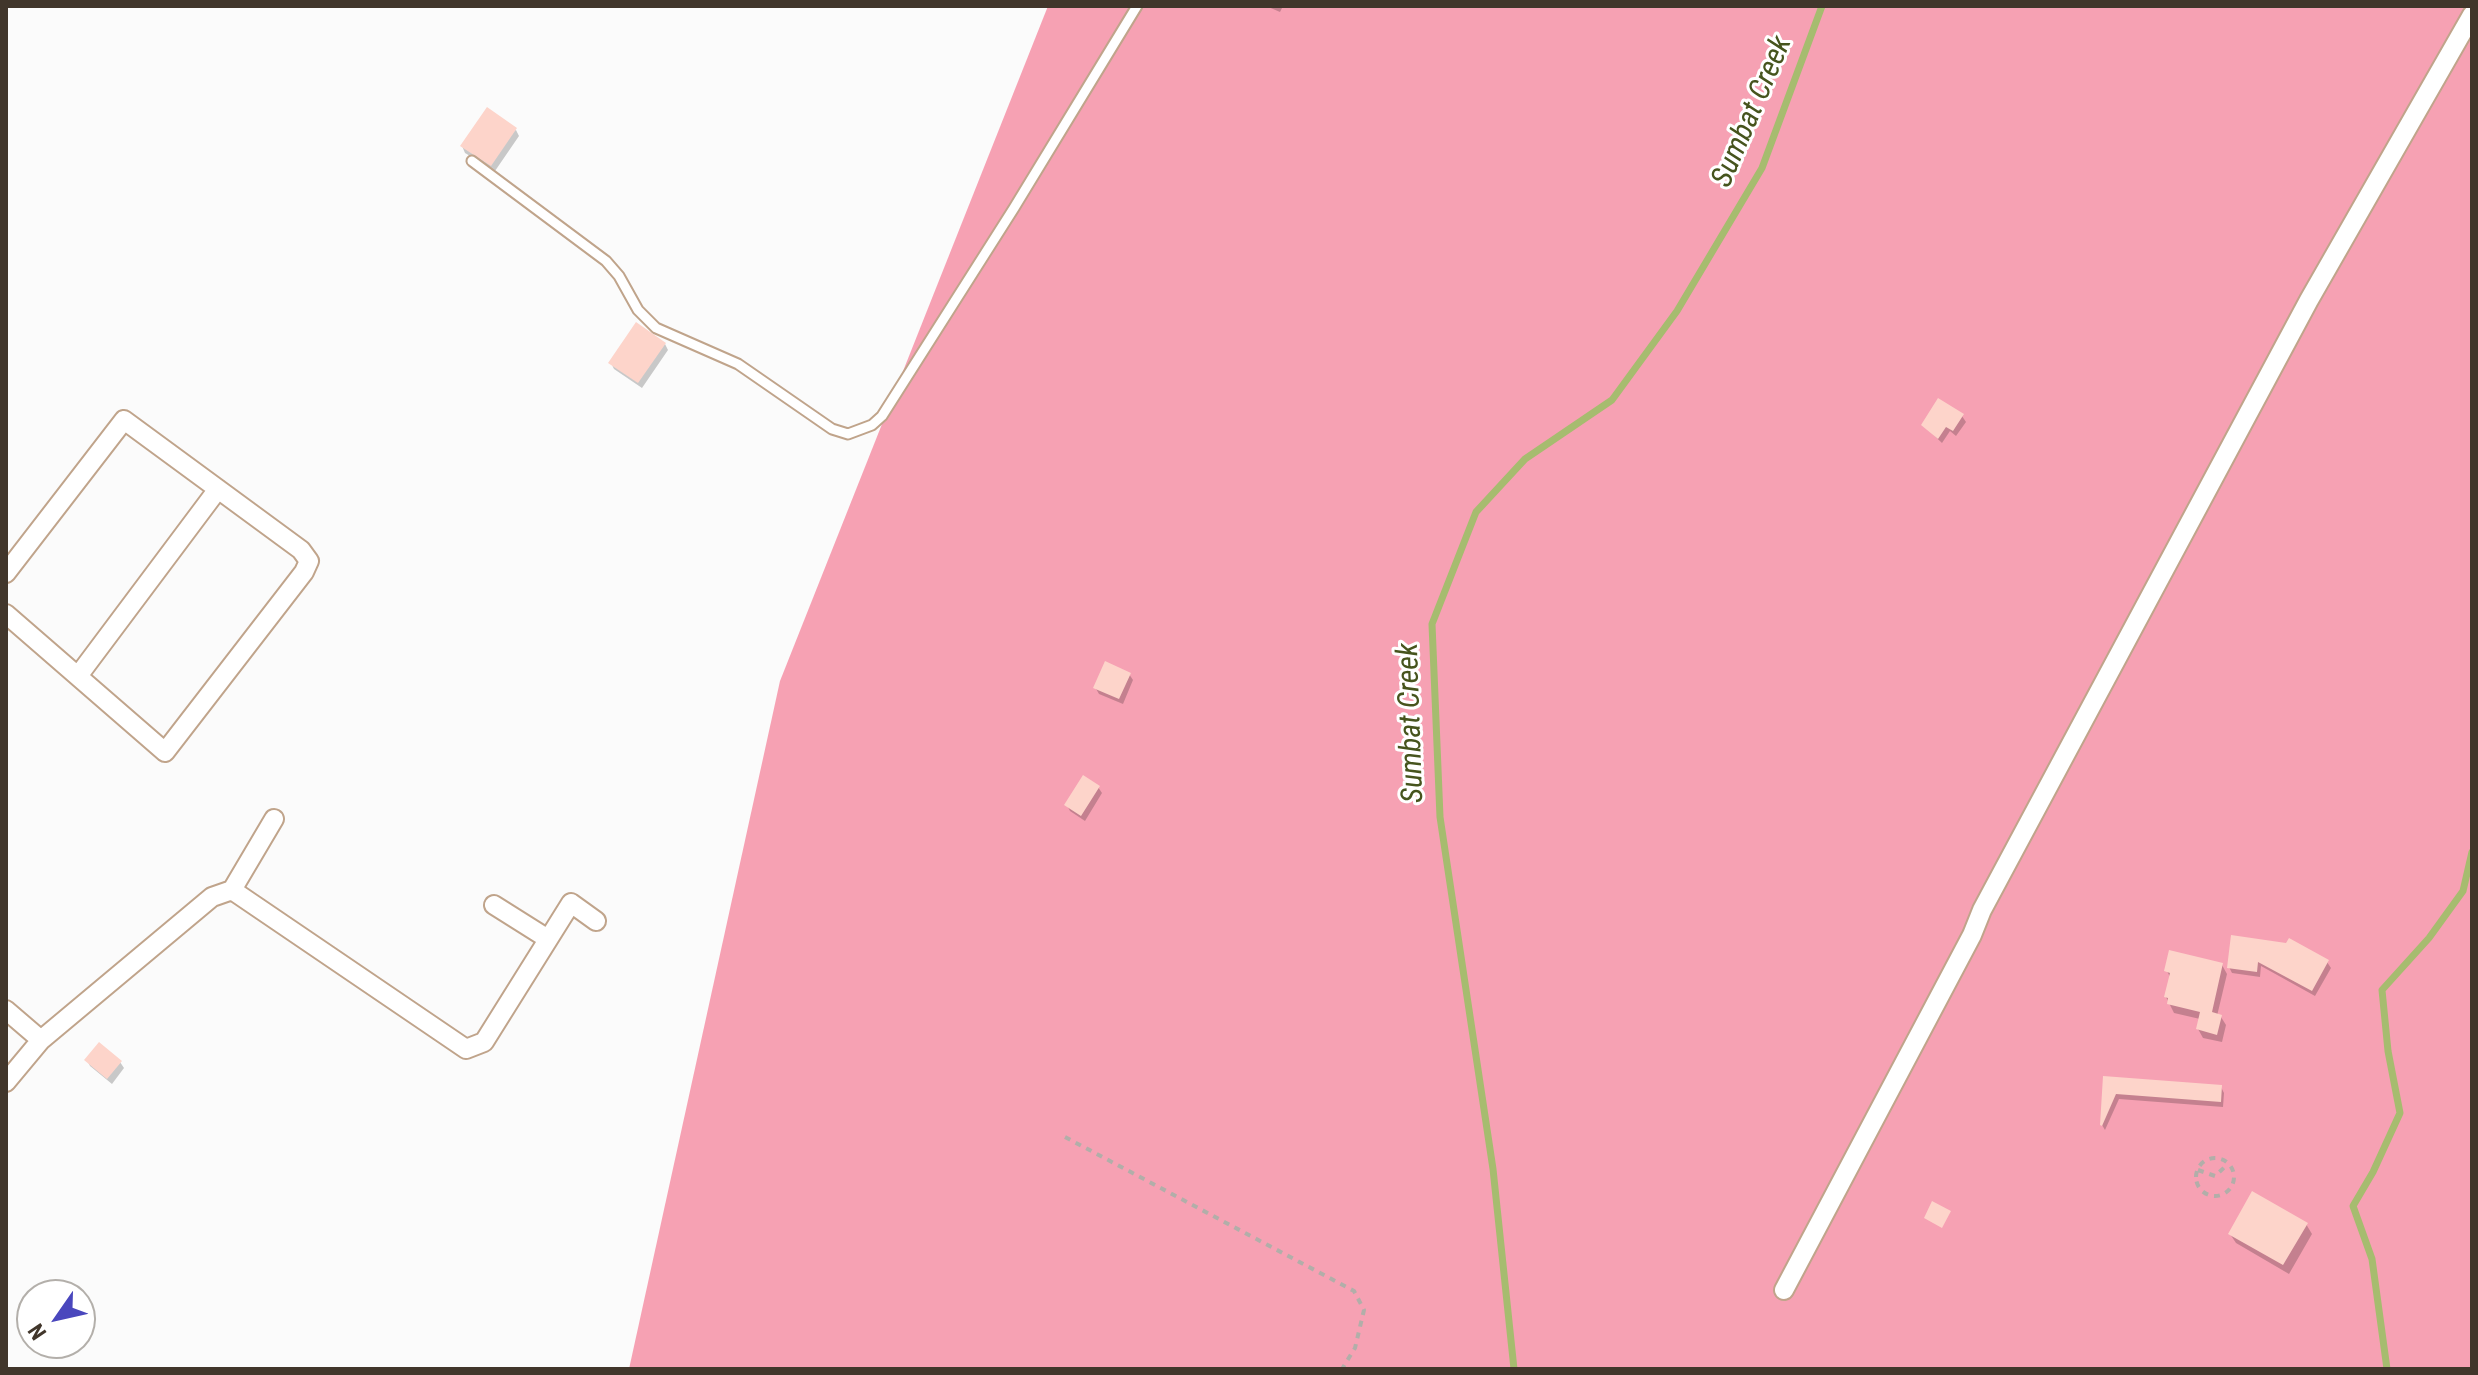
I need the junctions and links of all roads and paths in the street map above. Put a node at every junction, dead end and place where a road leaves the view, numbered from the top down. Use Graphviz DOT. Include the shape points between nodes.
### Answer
graph roads {
  1 [pos="1137,6"];
  2 [pos="2472,15"];
  3 [pos="472,161"];
  4 [pos="218,489"];
  5 [pos="6,573"];
  6 [pos="6,614"];
  7 [pos="78,676"];
  8 [pos="274,819"];
  9 [pos="232,890"];
  10 [pos="494,905"];
  11 [pos="596,921"];
  12 [pos="548,939"];
  13 [pos="6,1010"];
  14 [pos="41,1040"];
  15 [pos="6,1082"];
  16 [pos="1065,1137"];
  17 [pos="2228,1164"];
  18 [pos="2198,1170"];
  19 [pos="1784,1290"];
  20 [pos="1342,1369"];
  1 -- 3 [label="lane" via="882,416 848,434 832,429 738,364 656,328 606,261"];
  2 -- 19 [label="street" via="2309,300"];
  4 -- 5 [label="street" via="124,420"];
  4 -- 7 [label="street"];
  4 -- 7 [label="street" via="301,550 309,561 304,572 165,752"];
  6 -- 7 [label="street"];
  8 -- 9 [label="street"];
  9 -- 12 [label="street" via="466,1049 484,1042"];
  9 -- 14 [label="street" via="212,897"];
  10 -- 12 [label="street"];
  11 -- 12 [label="street" via="571,903"];
  13 -- 14 [label="street"];
  14 -- 15 [label="street"];
  16 -- 20 [label="path" via="1354,1291 1364,1310 1355,1348"];
  17 -- 18 [label="path" via="2211,1159"];
  17 -- 18 [label="path" via="2215,1176"];
  17 -- 18 [label="path" via="2234,1181 2228,1192 2216,1197 2200,1188"];
}
